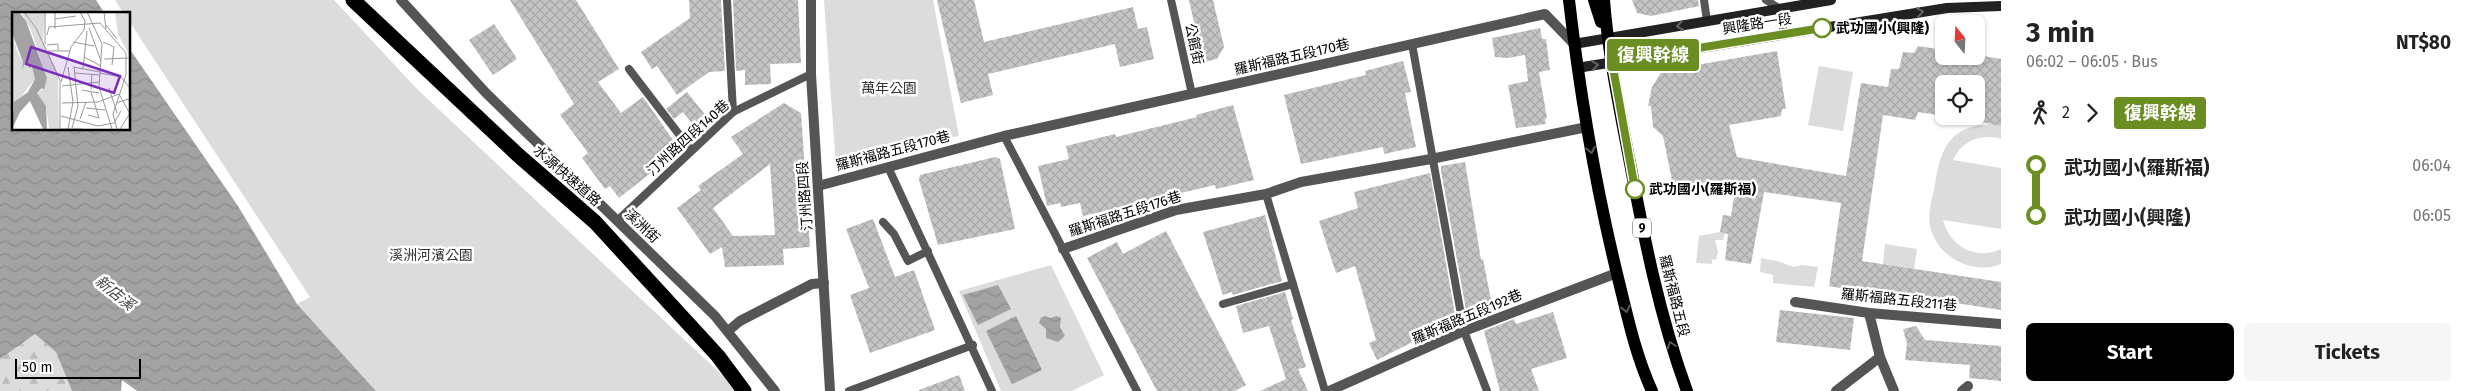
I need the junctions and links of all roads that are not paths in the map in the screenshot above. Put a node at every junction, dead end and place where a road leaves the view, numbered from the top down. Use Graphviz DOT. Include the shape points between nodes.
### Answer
graph roads {
  1 [pos="353,0"];
  2 [pos="360,0"];
  3 [pos="401,0"];
  4 [pos="728,0"];
  5 [pos="811,0"];
  6 [pos="1171,0"];
  7 [pos="1569,0"];
  8 [pos="1594,0"];
  9 [pos="1604,0"];
  10 [pos="1704,0"];
  11 [pos="1766,0"];
  12 [pos="1831,0"];
  13 [pos="2001,6"];
  14 [pos="1780,9"];
  15 [pos="1707,21"];
  16 [pos="1784,34"];
  17 [pos="1607,39"];
  18 [pos="1412,44"];
  19 [pos="1574,44"];
  20 [pos="1612,62"];
  21 [pos="1578,68"];
  22 [pos="629,69"];
  23 [pos="811,74"];
  24 [pos="1192,94"];
  25 [pos="733,112"];
  26 [pos="1587,127"];
  27 [pos="1004,136"];
  28 [pos="691,150"];
  29 [pos="1431,159"];
  30 [pos="888,166"];
  31 [pos="818,186"];
  32 [pos="1266,194"];
  33 [pos="617,221"];
  34 [pos="883,222"];
  35 [pos="1063,249"];
  36 [pos="928,251"];
  37 [pos="1617,273"];
  38 [pos="824,283"];
  39 [pos="1293,284"];
  40 [pos="1795,302"];
  41 [pos="1223,304"];
  42 [pos="1869,313"];
  43 [pos="2001,324"];
  44 [pos="728,331"];
  45 [pos="1464,331"];
  46 [pos="973,345"];
  47 [pos="1880,357"];
  48 [pos="745,391"];
  49 [pos="775,391"];
  50 [pos="830,391"];
  51 [pos="849,391"];
  52 [pos="992,391"];
  53 [pos="1138,391"];
  54 [pos="1327,391"];
  55 [pos="1487,391"];
  56 [pos="1652,391"];
  57 [pos="1688,391"];
  58 [pos="1836,391"];
  59 [pos="1894,391"];
  1 -- 48 [label="highway, 水源快速道路" via="518,155 595,222 718,356"];
  2 -- 48 [label="highway, 水源快速道路" via="424,65 614,239 718,355"];
  3 -- 33 [label="street, 溪洲街" via="486,94"];
  4 -- 25 [label="lane"];
  5 -- 23 [label="street, 汀州路四段"];
  6 -- 24 [label="lane, 公館街"];
  7 -- 19 [label="main road"];
  8 -- 17 [label="main road, 9"];
  9 -- 17 [label="main road, 羅斯福路五段 / 9"];
  10 -- 15 [label="lane"];
  11 -- 14 [label="lane"];
  12 -- 14 [label="main road, 興隆路一段"];
  16 -- 13 [label="main road, 興隆路一段, one-way" via="1947,8"];
  14 -- 15 [label="main road, 興隆路一段"];
  14 -- 16 [label="lane"];
  15 -- 17 [label="main road, 興隆路一段, one-way"];
  16 -- 20 [label="main road, 興隆路一段"];
  17 -- 19 [label="main road, 興隆路一段"];
  17 -- 20 [label="main road, 羅斯福路五段 / 9"];
  18 -- 19 [label="street, 羅斯福路五段170巷" via="1545,14"];
  18 -- 24 [label="street, 羅斯福路五段170巷"];
  18 -- 29 [label="lane"];
  19 -- 21 [label="main road"];
  21 -- 20 [label="main road, 興隆路一段, one-way"];
  57 -- 20 [label="main road, 羅斯福路五段 / 9, one-way" via="1670,343 1647,254"];
  21 -- 26 [label="main road"];
  22 -- 28 [label="lane"];
  23 -- 25 [label="lane, 汀州路四段140巷"];
  23 -- 31 [label="street, 汀州路四段"];
  24 -- 27 [label="street, 羅斯福路五段170巷"];
  25 -- 28 [label="lane, 汀州路四段140巷"];
  26 -- 29 [label="street, 羅斯福路五段176巷"];
  26 -- 37 [label="main road, one-way"];
  27 -- 30 [label="street, 羅斯福路五段170巷"];
  27 -- 35 [label="lane"];
  28 -- 33 [label="lane, 汀州路四段140巷"];
  29 -- 32 [label="street, 羅斯福路五段176巷" via="1302,182"];
  29 -- 45 [label="lane"];
  30 -- 31 [label="street, 羅斯福路五段170巷"];
  30 -- 36 [label="lane"];
  31 -- 38 [label="street, 汀州路四段"];
  32 -- 35 [label="street, 羅斯福路五段176巷" via="1176,210"];
  32 -- 39 [label="lane"];
  33 -- 44 [label="street, 溪洲街"];
  34 -- 36 [label="lane" via="894,234 908,261"];
  35 -- 53 [label="lane, 羅斯福路五段176巷"];
  36 -- 46 [label="lane"];
  37 -- 45 [label="street, 羅斯福路五段192巷"];
  37 -- 56 [label="main road, one-way" via="1636,352"];
  38 -- 44 [label="street" via="812,284 740,321"];
  38 -- 50 [label="street, 汀州路四段"];
  39 -- 41 [label="lane"];
  39 -- 54 [label="lane"];
  40 -- 42 [label="street, 羅斯福路五段211巷"];
  42 -- 43 [label="street, 羅斯福路五段211巷"];
  42 -- 47 [label="street"];
  44 -- 49 [label="street, 溪洲街"];
  45 -- 54 [label="street, 羅斯福路五段192巷"];
  45 -- 55 [label="lane"];
  46 -- 51 [label="lane"];
  46 -- 52 [label="lane"];
  47 -- 58 [label="street"];
  47 -- 59 [label="street"];
}
